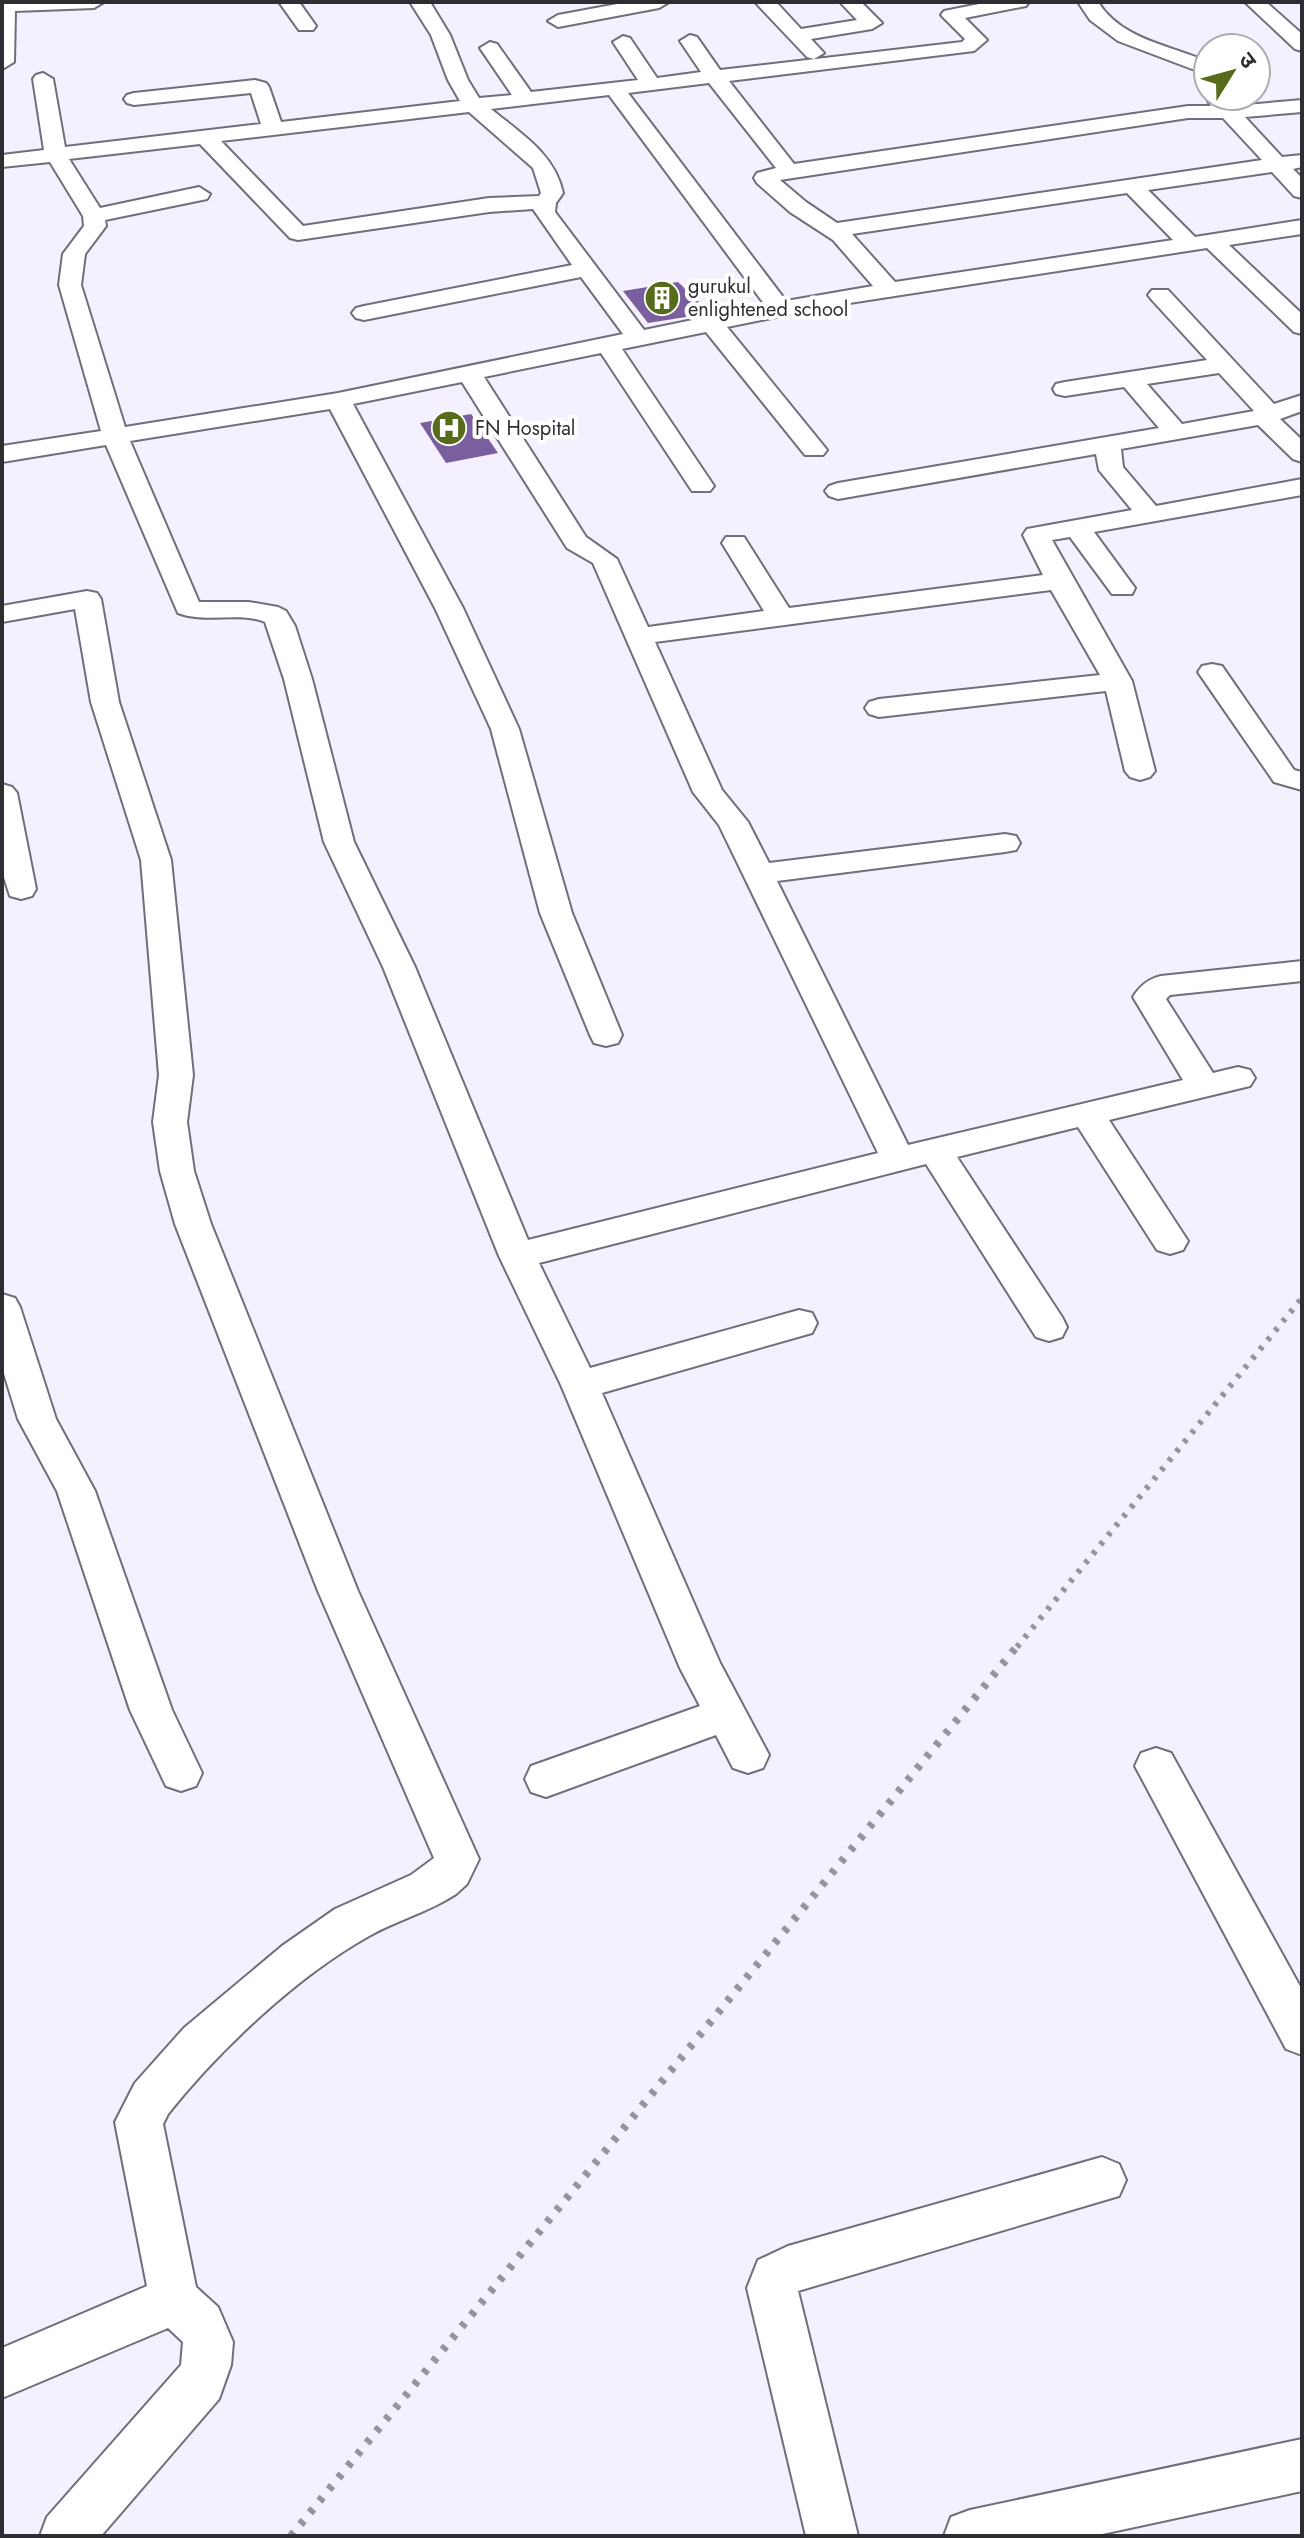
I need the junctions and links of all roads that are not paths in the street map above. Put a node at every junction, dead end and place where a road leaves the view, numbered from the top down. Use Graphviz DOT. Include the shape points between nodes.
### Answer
graph roads {
  1 [pos="94,2"];
  2 [pos="289,2"];
  3 [pos="420,2"];
  4 [pos="659,2"];
  5 [pos="765,2"];
  6 [pos="850,2"];
  7 [pos="1088,2"];
  8 [pos="1255,2"];
  9 [pos="1005,3"];
  10 [pos="931,5"];
  11 [pos="4,6"];
  12 [pos="951,15"];
  13 [pos="558,21"];
  14 [pos="306,26"];
  15 [pos="798,35"];
  16 [pos="690,41"];
  17 [pos="623,42"];
  18 [pos="1302,45"];
  19 [pos="490,48"];
  20 [pos="4,62"];
  21 [pos="1192,62"];
  22 [pos="825,64"];
  23 [pos="714,76"];
  24 [pos="43,79"];
  25 [pos="651,84"];
  26 [pos="614,88"];
  27 [pos="525,98"];
  28 [pos="134,99"];
  29 [pos="472,104"];
  30 [pos="1272,105"];
  31 [pos="1302,106"];
  32 [pos="1192,111"];
  33 [pos="1229,112"];
  34 [pos="273,128"];
  35 [pos="205,137"];
  36 [pos="56,155"];
  37 [pos="2,161"];
  38 [pos="1302,161"];
  39 [pos="1277,163"];
  40 [pos="789,171"];
  41 [pos="1131,185"];
  42 [pos="1302,191"];
  43 [pos="199,194"];
  44 [pos="545,202"];
  45 [pos="94,216"];
  46 [pos="1302,227"];
  47 [pos="833,230"];
  48 [pos="1202,243"];
  49 [pos="587,269"];
  50 [pos="889,290"];
  51 [pos="1160,295"];
  52 [pos="780,309"];
  53 [pos="364,313"];
  54 [pos="711,323"];
  55 [pos="1302,327"];
  56 [pos="638,338"];
  57 [pos="607,345"];
  58 [pos="1225,365"];
  59 [pos="469,373"];
  60 [pos="1130,379"];
  61 [pos="1065,389"];
  62 [pos="338,400"];
  63 [pos="1302,402"];
  64 [pos="1267,416"];
  65 [pos="1176,432"];
  66 [pos="116,438"];
  67 [pos="1109,444"];
  68 [pos="814,450"];
  69 [pos="2,454"];
  70 [pos="1302,454"];
  71 [pos="701,486"];
  72 [pos="1302,487"];
  73 [pos="838,491"];
  74 [pos="1150,515"];
  75 [pos="1077,528"];
  76 [pos="735,543"];
  77 [pos="1059,581"];
  78 [pos="1122,588"];
  79 [pos="2,614"];
  80 [pos="781,617"];
  81 [pos="639,636"];
  82 [pos="1212,672"];
  83 [pos="1118,681"];
  84 [pos="879,708"];
  85 [pos="1140,771"];
  86 [pos="1302,781"];
  87 [pos="2,793"];
  88 [pos="1005,843"];
  89 [pos="759,874"];
  90 [pos="21,889"];
  91 [pos="1302,971"];
  92 [pos="606,1035"];
  93 [pos="1238,1078"];
  94 [pos="1204,1086"];
  95 [pos="1087,1114"];
  96 [pos="935,1150"];
  97 [pos="898,1159"];
  98 [pos="1170,1241"];
  99 [pos="517,1256"];
  100 [pos="2,1307"];
  101 [pos="799,1323"];
  102 [pos="1049,1327"];
  103 [pos="580,1385"];
  104 [pos="726,1714"];
  105 [pos="748,1755"];
  106 [pos="1156,1766"];
  107 [pos="181,1773"];
  108 [pos="546,1779"];
  109 [pos="1302,2034"];
  110 [pos="1102,2180"];
  111 [pos="170,2298"];
  112 [pos="2,2373"];
  113 [pos="1302,2465"];
  114 [pos="66,2536"];
  115 [pos="832,2536"];
  116 [pos="970,2536"];
  1 -- 11 [label="street"];
  2 -- 14 [label="street"];
  3 -- 29 [label="street"];
  4 -- 13 [label="street"];
  5 -- 15 [label="street"];
  6 -- 15 [label="street" via="872,23"];
  7 -- 21 [label="street" via="1096,16 1120,33"];
  8 -- 18 [label="street"];
  9 -- 12 [label="street"];
  10 -- 12 [label="street"];
  11 -- 20 [label="street"];
  12 -- 22 [label="street" via="977,40 974,44"];
  15 -- 22 [label="street"];
  16 -- 23 [label="street"];
  17 -- 25 [label="street"];
  19 -- 27 [label="street"];
  22 -- 23 [label="street"];
  23 -- 25 [label="street"];
  23 -- 40 [label="street"];
  24 -- 36 [label="street"];
  25 -- 26 [label="street"];
  26 -- 27 [label="street"];
  26 -- 52 [label="street"];
  27 -- 29 [label="street"];
  28 -- 34 [label="street" via="255,86"];
  29 -- 34 [label="street"];
  29 -- 44 [label="street" via="536,159 552,182"];
  30 -- 31 [label="street"];
  32 -- 40 [label="street"];
  33 -- 39 [label="street"];
  34 -- 35 [label="street"];
  35 -- 36 [label="street"];
  35 -- 44 [label="street" via="298,233"];
  36 -- 37 [label="street"];
  36 -- 45 [label="street"];
  38 -- 39 [label="street"];
  39 -- 41 [label="street"];
  39 -- 42 [label="street"];
  40 -- 47 [label="street" via="765,180"];
  41 -- 47 [label="street"];
  41 -- 48 [label="street"];
  43 -- 45 [label="street"];
  44 -- 49 [label="street" via="544,212"];
  45 -- 66 [label="street" via="95,226 74,254 70,285"];
  46 -- 48 [label="street"];
  47 -- 50 [label="street"];
  48 -- 50 [label="street"];
  48 -- 55 [label="street"];
  49 -- 53 [label="street"];
  49 -- 56 [label="street"];
  50 -- 52 [label="street"];
  51 -- 58 [label="street"];
  52 -- 54 [label="street"];
  54 -- 56 [label="street"];
  54 -- 68 [label="street"];
  56 -- 57 [label="street"];
  57 -- 59 [label="street"];
  57 -- 71 [label="street"];
  58 -- 60 [label="street"];
  58 -- 64 [label="street"];
  59 -- 62 [label="street"];
  59 -- 81 [label="street" via="576,542 604,559"];
  60 -- 61 [label="street"];
  60 -- 65 [label="street"];
  62 -- 66 [label="street"];
  62 -- 92 [label="street" via="449,608 505,729 556,913"];
  63 -- 64 [label="street"];
  64 -- 65 [label="street"];
  64 -- 70 [label="street"];
  65 -- 67 [label="street"];
  66 -- 69 [label="street"];
  66 -- 99 [label="street" via="188,607 201,612 268,613 281,626 339,842 399,967"];
  67 -- 73 [label="street"];
  67 -- 74 [label="street" via="1112,470"];
  72 -- 74 [label="street"];
  74 -- 75 [label="street"];
  75 -- 77 [label="street" via="1036,535"];
  75 -- 78 [label="street"];
  76 -- 80 [label="street"];
  77 -- 80 [label="street"];
  77 -- 83 [label="street"];
  79 -- 111 [label="street" via="87,599 105,702 156,860 176,1075 170,1122 177,1171 193,1224 338,1591 457,1859 448,1877 351,1923 294,1965 217,2027 146,2104 139,2122"];
  80 -- 81 [label="street"];
  81 -- 89 [label="street" via="708,792 733,822"];
  82 -- 86 [label="street" via="1284,776"];
  83 -- 84 [label="street"];
  83 -- 85 [label="street"];
  87 -- 90 [label="street"];
  88 -- 89 [label="street"];
  89 -- 97 [label="street"];
  91 -- 94 [label="street" via="1152,991 1149,997"];
  93 -- 94 [label="street"];
  94 -- 95 [label="street"];
  95 -- 96 [label="street"];
  95 -- 98 [label="street"];
  96 -- 97 [label="street"];
  96 -- 102 [label="street"];
  97 -- 99 [label="street"];
  99 -- 103 [label="street"];
  100 -- 107 [label="street" via="37,1419 76,1491 151,1710"];
  101 -- 103 [label="street"];
  103 -- 104 [label="street" via="701,1668"];
  104 -- 105 [label="street"];
  104 -- 108 [label="street"];
  106 -- 109 [label="street"];
  110 -- 115 [label="street" via="775,2277 772,2288"];
  111 -- 112 [label="street"];
  111 -- 114 [label="street" via="201,2321 211,2351 201,2381"];
  113 -- 116 [label="street"];
}
